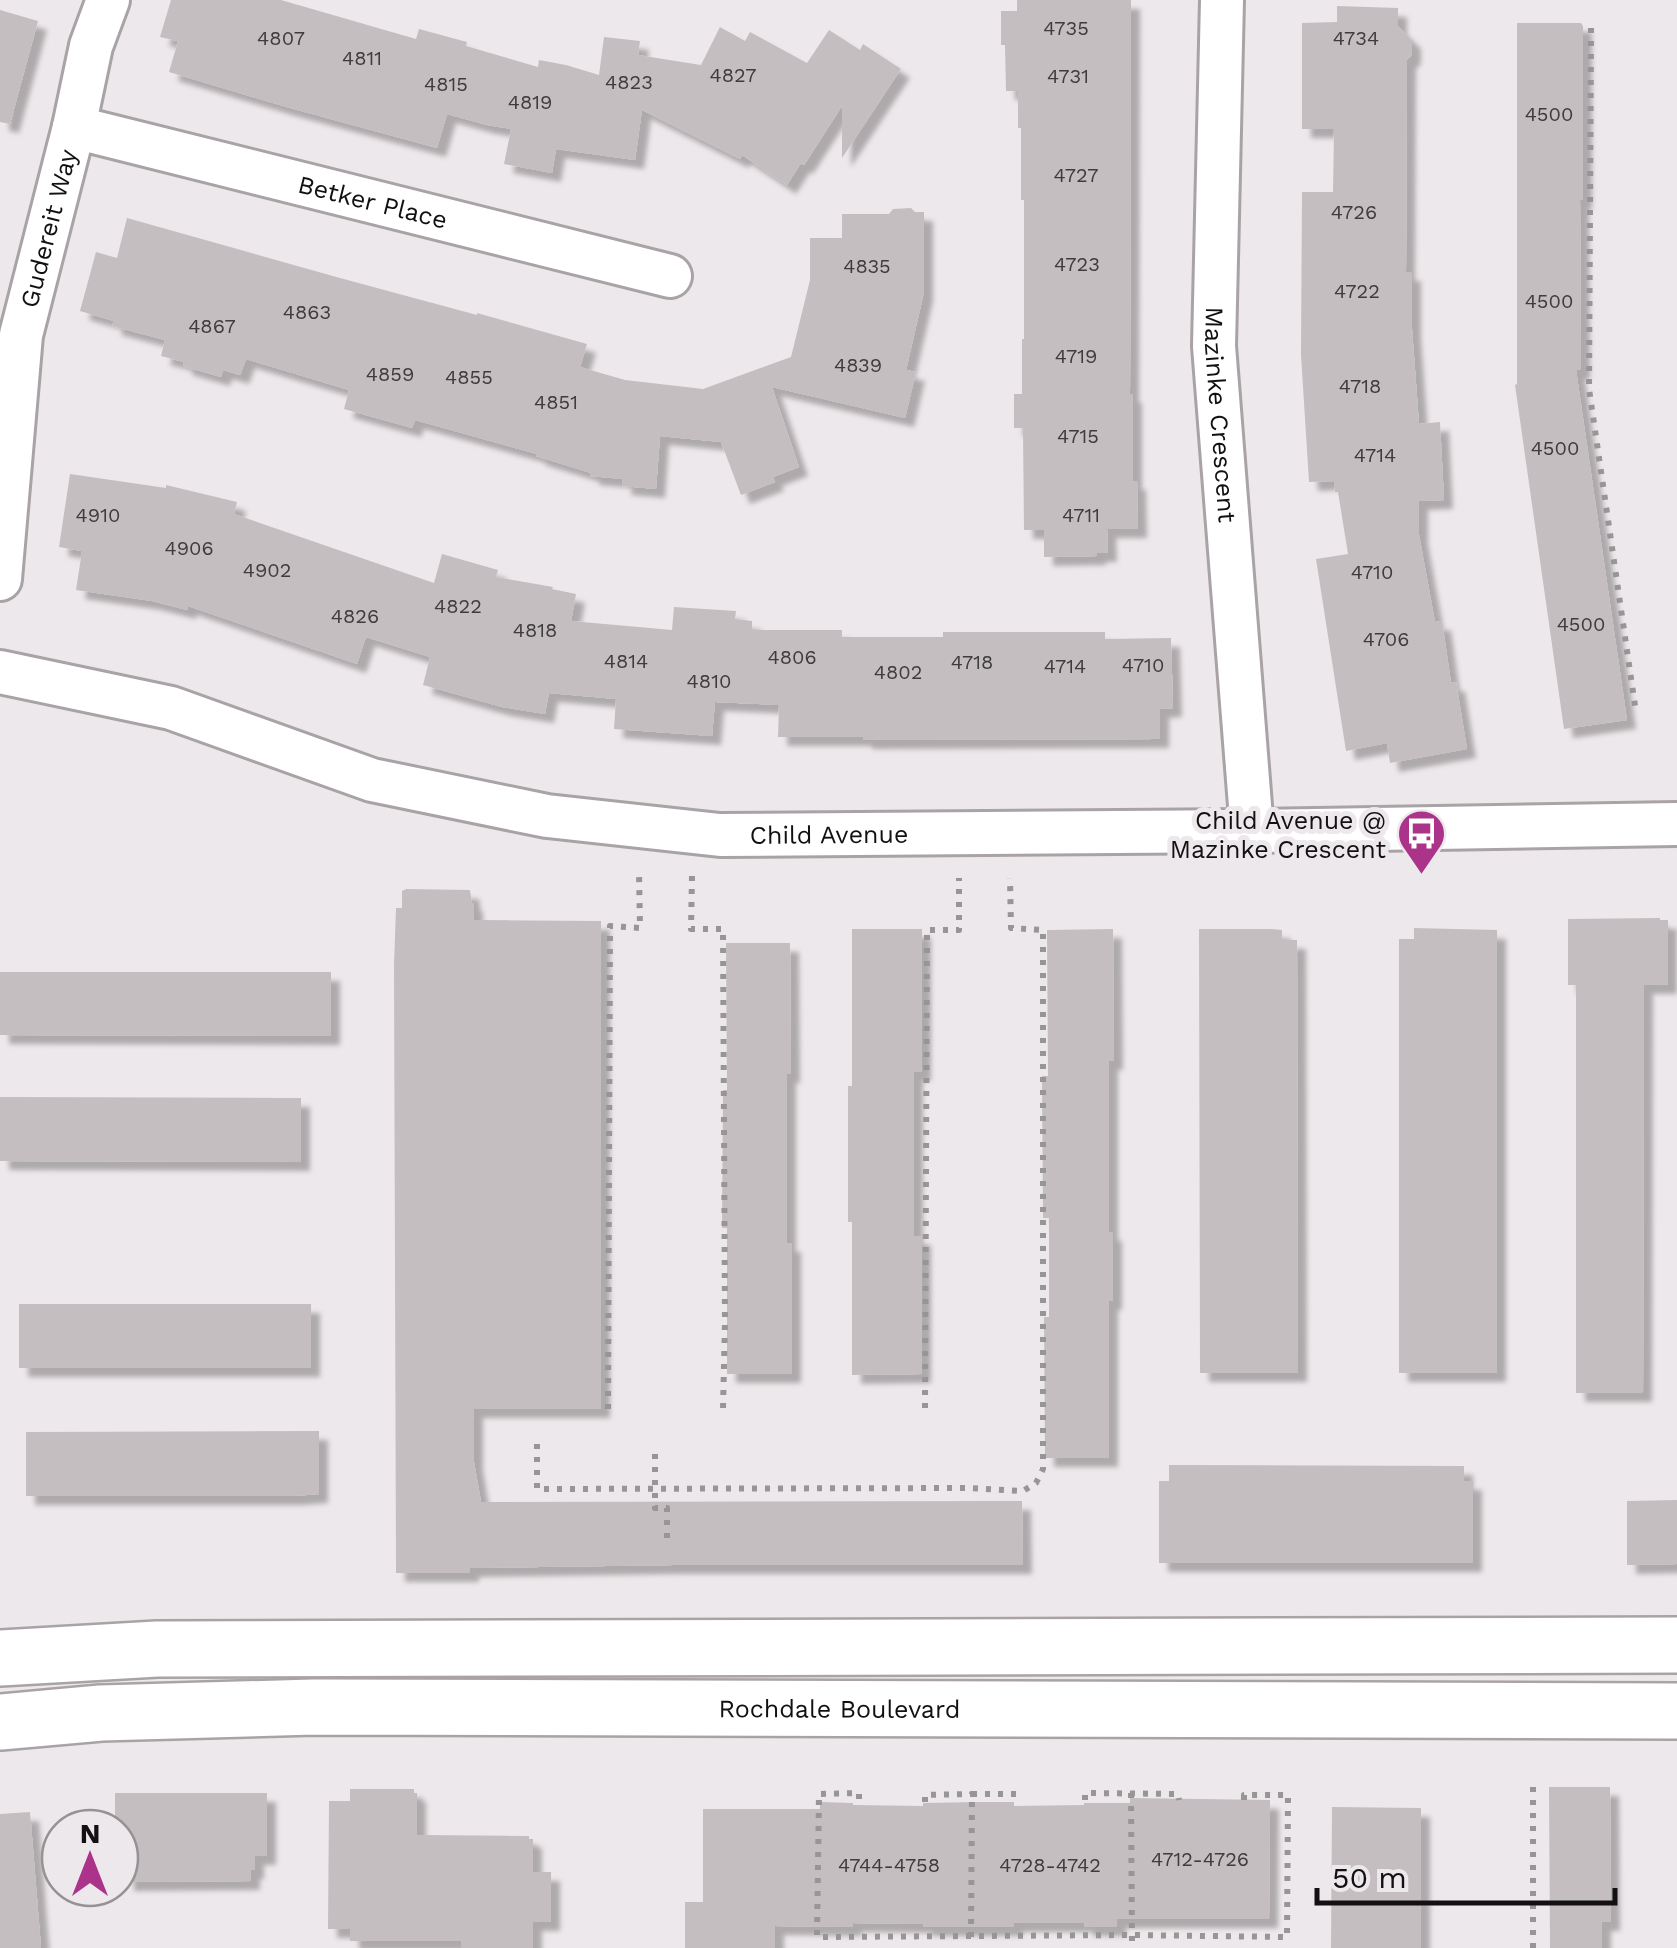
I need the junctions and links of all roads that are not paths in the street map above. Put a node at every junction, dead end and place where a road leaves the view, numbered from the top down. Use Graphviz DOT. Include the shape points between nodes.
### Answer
graph roads {
  1 [pos="108,0"];
  2 [pos="1222,0"];
  3 [pos="74,127"];
  4 [pos="670,276"];
  5 [pos="0,579"];
  6 [pos="0,672"];
  7 [pos="1677,824"];
  8 [pos="1252,831"];
  9 [pos="1677,1645"];
  10 [pos="0,1658"];
  11 [pos="1677,1711"];
  12 [pos="0,1722"];
  1 -- 3 [label="street, Gudereit Way"];
  2 -- 8 [label="street, Mazinke Crescent" via="1214,346"];
  3 -- 4 [label="street, Betker Place"];
  3 -- 5 [label="street, Gudereit Way" via="22,335"];
  6 -- 8 [label="street, Child Avenue" via="172,708 372,780 547,816 720,834"];
  7 -- 8 [label="street, Child Avenue"];
  9 -- 10 [label="main road" via="157,1649"];
  11 -- 12 [label="main road, Rochdale Boulevard" via="314,1707"];
}
